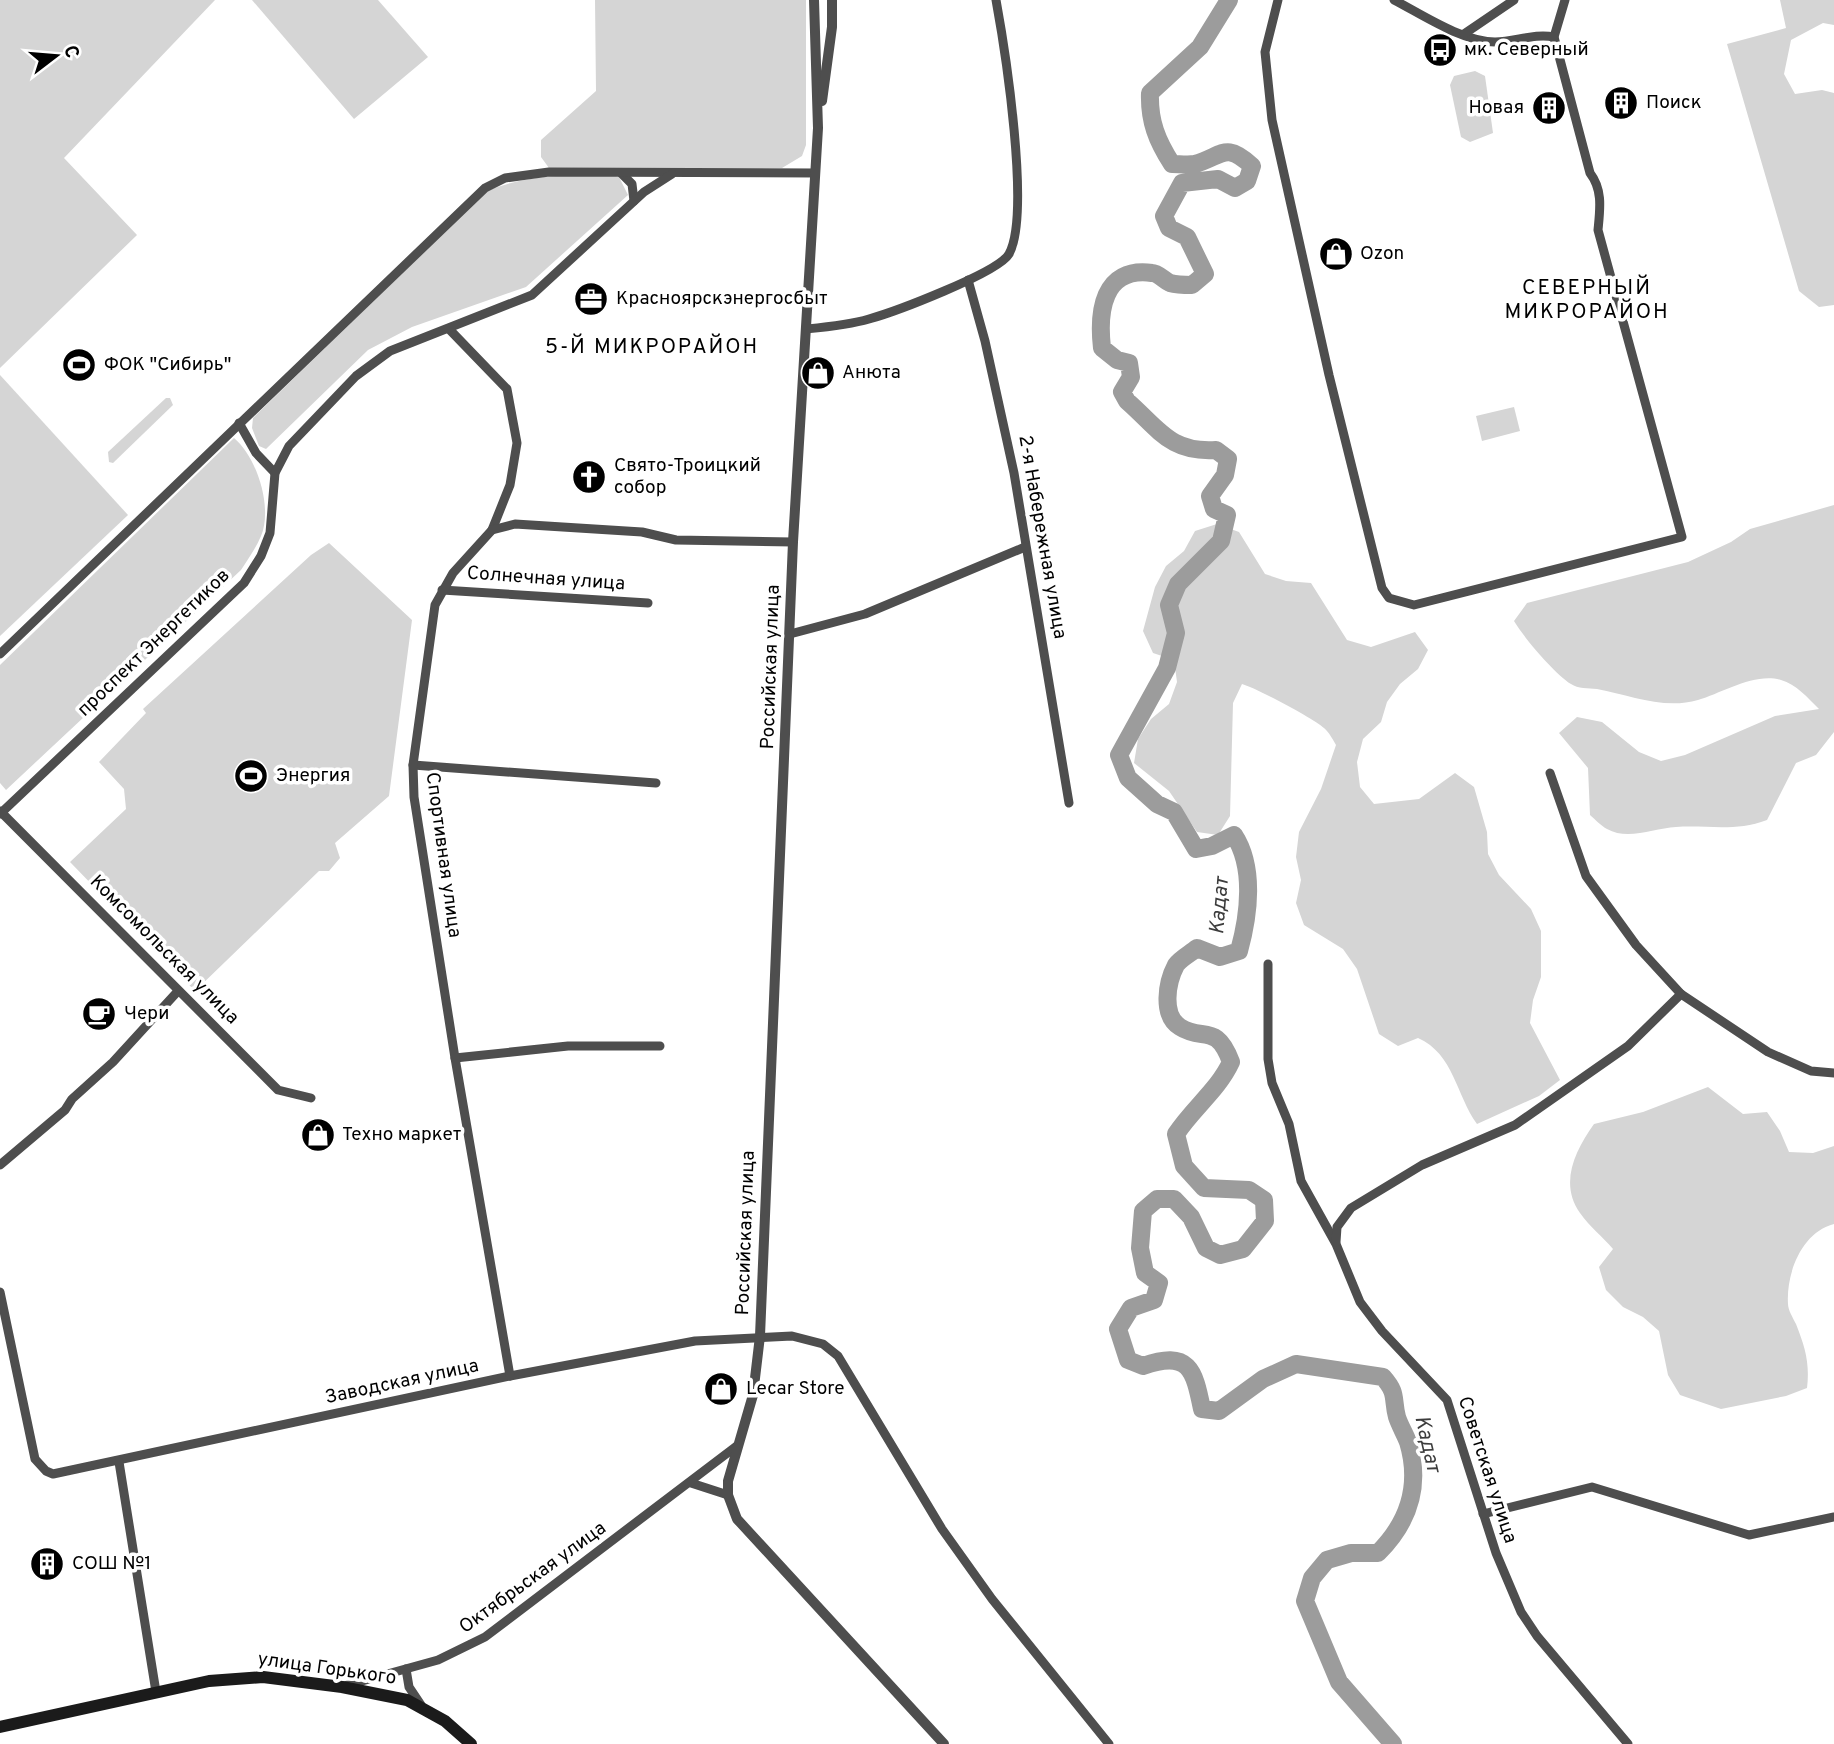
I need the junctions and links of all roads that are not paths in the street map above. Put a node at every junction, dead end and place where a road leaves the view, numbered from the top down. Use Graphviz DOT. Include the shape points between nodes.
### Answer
graph roads {
  1 [pos="814,0"];
  2 [pos="832,0"];
  3 [pos="996,0"];
  4 [pos="1278,0"];
  5 [pos="1394,0"];
  6 [pos="1514,0"];
  7 [pos="1564,0"];
  8 [pos="1464,34"];
  9 [pos="1554,37"];
  10 [pos="818,128"];
  11 [pos="621,173"];
  12 [pos="673,173"];
  13 [pos="815,173"];
  14 [pos="634,201"];
  15 [pos="968,280"];
  16 [pos="449,329"];
  17 [pos="806,329"];
  18 [pos="239,423"];
  19 [pos="275,473"];
  20 [pos="492,530"];
  21 [pos="793,542"];
  22 [pos="1025,547"];
  23 [pos="442,590"];
  24 [pos="648,603"];
  25 [pos="790,634"];
  26 [pos="0,654"];
  27 [pos="413,765"];
  28 [pos="1550,773"];
  29 [pos="656,783"];
  30 [pos="1069,803"];
  31 [pos="0,813"];
  32 [pos="1268,964"];
  33 [pos="178,991"];
  34 [pos="1681,994"];
  35 [pos="660,1046"];
  36 [pos="455,1058"];
  37 [pos="1834,1073"];
  38 [pos="311,1098"];
  39 [pos="0,1164"];
  40 [pos="1336,1244"];
  41 [pos="0,1292"];
  42 [pos="760,1336"];
  43 [pos="510,1376"];
  44 [pos="738,1444"];
  45 [pos="118,1462"];
  46 [pos="691,1483"];
  47 [pos="728,1495"];
  48 [pos="1483,1514"];
  49 [pos="1834,1517"];
  50 [pos="405,1669"];
  51 [pos="342,1687"];
  52 [pos="156,1692"];
  53 [pos="421,1705"];
  54 [pos="0,1727"];
  55 [pos="471,1744"];
  56 [pos="944,1744"];
  57 [pos="1109,1744"];
  58 [pos="1628,1744"];
  1 -- 10 [label="street, Российская улица"];
  2 -- 10 [label="street"];
  3 -- 15 [label="street" via="1013,124 1016,224 1007,257"];
  4 -- 9 [label="street" via="1265,52 1266,82 1288,198 1382,588 1389,598 1406,604 1431,603 1682,537 1598,230 1597,182 1590,173"];
  5 -- 8 [label="street"];
  6 -- 8 [label="street"];
  7 -- 9 [label="street"];
  8 -- 9 [label="street" via="1491,42 1542,34"];
  10 -- 13 [label="street, Российская улица"];
  11 -- 12 [label="street"];
  11 -- 14 [label="street" via="632,184"];
  11 -- 18 [label="street" via="524,174 485,188"];
  12 -- 13 [label="street"];
  12 -- 14 [label="street, проспект Энергетиков"];
  13 -- 17 [label="street, Российская улица"];
  14 -- 16 [label="street, проспект Энергетиков" via="532,295"];
  15 -- 17 [label="street" via="870,319"];
  15 -- 22 [label="street, 2-я Набережная улица" via="997,390"];
  16 -- 19 [label="street, проспект Энергетиков" via="376,359 307,424"];
  16 -- 20 [label="street" via="508,389 517,443 510,485"];
  17 -- 21 [label="street, Российская улица"];
  18 -- 19 [label="street" via="256,453"];
  18 -- 26 [label="street"];
  19 -- 31 [label="street, проспект Энергетиков" via="270,533 244,583"];
  20 -- 21 [label="street" via="515,524 642,532 676,540"];
  20 -- 23 [label="street, Спортивная улица"];
  21 -- 25 [label="street, Российская улица"];
  22 -- 25 [label="street" via="865,614"];
  22 -- 30 [label="street, 2-я Набережная улица"];
  23 -- 24 [label="street, Солнечная улица"];
  23 -- 27 [label="street, Спортивная улица" via="432,619"];
  25 -- 42 [label="street, Российская улица"];
  27 -- 29 [label="street"];
  27 -- 36 [label="street, Спортивная улица" via="414,797"];
  28 -- 34 [label="street" via="1580,866 1636,945"];
  31 -- 33 [label="street, Комсомольская улица"];
  32 -- 40 [label="street, Советская улица" via="1272,1083 1289,1124 1301,1181"];
  33 -- 38 [label="street, Комсомольская улица" via="278,1090"];
  33 -- 39 [label="street" via="65,1110"];
  34 -- 37 [label="street" via="1768,1052 1811,1071"];
  34 -- 40 [label="street" via="1628,1046 1515,1125 1422,1165 1351,1208 1337,1227"];
  35 -- 36 [label="street" via="568,1046"];
  36 -- 43 [label="street, Спортивная улица"];
  40 -- 48 [label="street, Советская улица" via="1370,1317 1447,1401"];
  41 -- 45 [label="street, Заводская улица" via="35,1459 53,1474"];
  42 -- 43 [label="street, Заводская улица" via="695,1341"];
  42 -- 44 [label="street, Российская улица" via="753,1395"];
  42 -- 57 [label="street, Российская улица" via="811,1339 838,1356 942,1529"];
  43 -- 45 [label="street, Заводская улица"];
  44 -- 46 [label="street, Октябрьская улица"];
  44 -- 47 [label="street, Российская улица"];
  45 -- 52 [label="street"];
  46 -- 47 [label="street"];
  46 -- 50 [label="street, Октябрьская улица" via="485,1637 438,1661"];
  47 -- 56 [label="street" via="737,1519"];
  48 -- 49 [label="street" via="1592,1488 1749,1535"];
  48 -- 58 [label="street, Советская улица" via="1521,1612"];
  50 -- 51 [label="street, Октябрьская улица"];
  50 -- 53 [label="street" via="409,1687"];
  51 -- 52 [label="main road, улица Горького" via="263,1677"];
  51 -- 53 [label="main road, улица Горького"];
  52 -- 54 [label="main road, улица Горького"];
  53 -- 55 [label="main road, улица Горького"];
}
